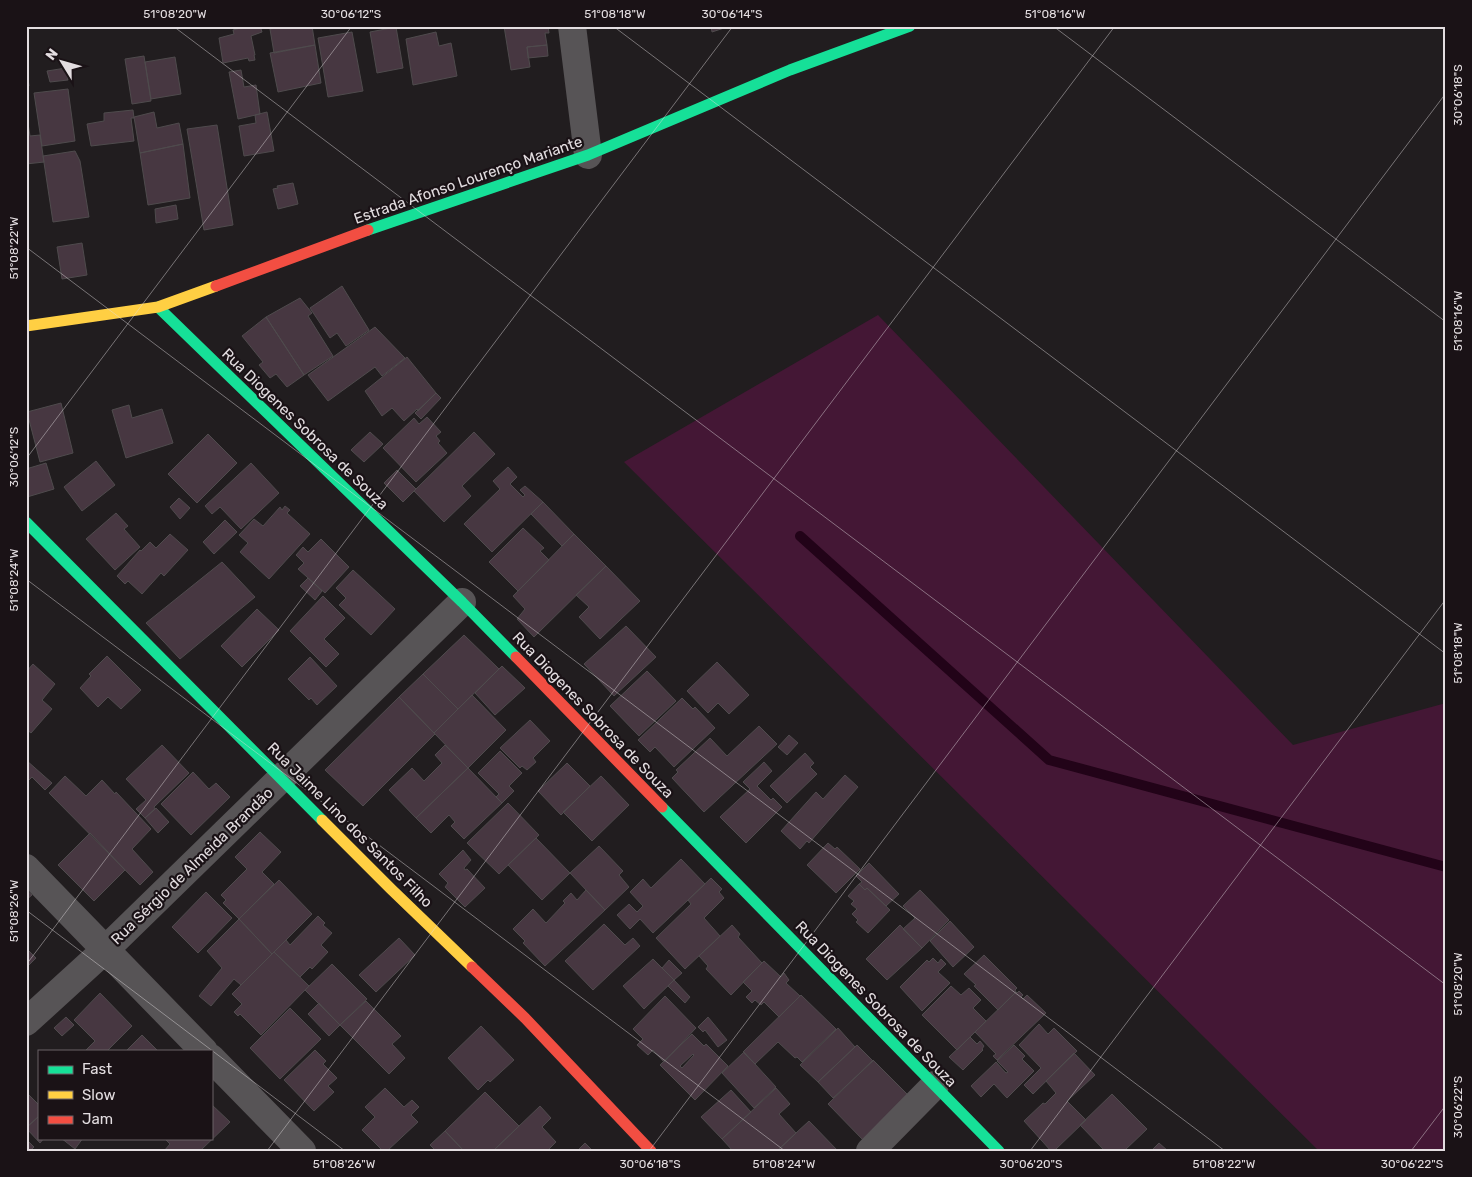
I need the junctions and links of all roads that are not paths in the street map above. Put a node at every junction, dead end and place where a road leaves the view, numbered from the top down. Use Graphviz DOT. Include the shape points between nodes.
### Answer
graph roads {
  1 [pos="572,26"];
  2 [pos="910,26"];
  3 [pos="588,155"];
  4 [pos="158,307"];
  5 [pos="26,326"];
  6 [pos="26,522"];
  7 [pos="462,602"];
  8 [pos="282,778"];
  9 [pos="26,868"];
  10 [pos="105,950"];
  11 [pos="26,1022"];
  12 [pos="203,1050"];
  13 [pos="212,1059"];
  14 [pos="935,1086"];
  15 [pos="302,1151"];
  16 [pos="651,1151"];
  17 [pos="870,1151"];
  18 [pos="999,1151"];
  1 -- 3 [label="street"];
  2 -- 3 [label="street, Estrada Afonso Lourenço Mariante" via="790,70"];
  3 -- 4 [label="street, Estrada Afonso Lourenço Mariante" via="389,222"];
  4 -- 5 [label="street, Estrada Afonso Lourenço Mariante"];
  4 -- 7 [label="street, Rua Diogenes Sobrosa de Souza"];
  6 -- 8 [label="street, Rua Jaime Lino dos Santos Filho"];
  7 -- 8 [label="street, Rua Sérgio de Almeida Brandão"];
  7 -- 14 [label="street, Rua Diogenes Sobrosa de Souza"];
  8 -- 10 [label="street, Rua Sérgio de Almeida Brandão"];
  8 -- 16 [label="street, Rua Jaime Lino dos Santos Filho" via="421,919 525,1018"];
  9 -- 10 [label="street"];
  10 -- 11 [label="street, Rua Sérgio de Almeida Brandão"];
  10 -- 12 [label="street"];
  13 -- 15 [label="street"];
  14 -- 17 [label="street"];
  14 -- 18 [label="street, Rua Diogenes Sobrosa de Souza"];
}
